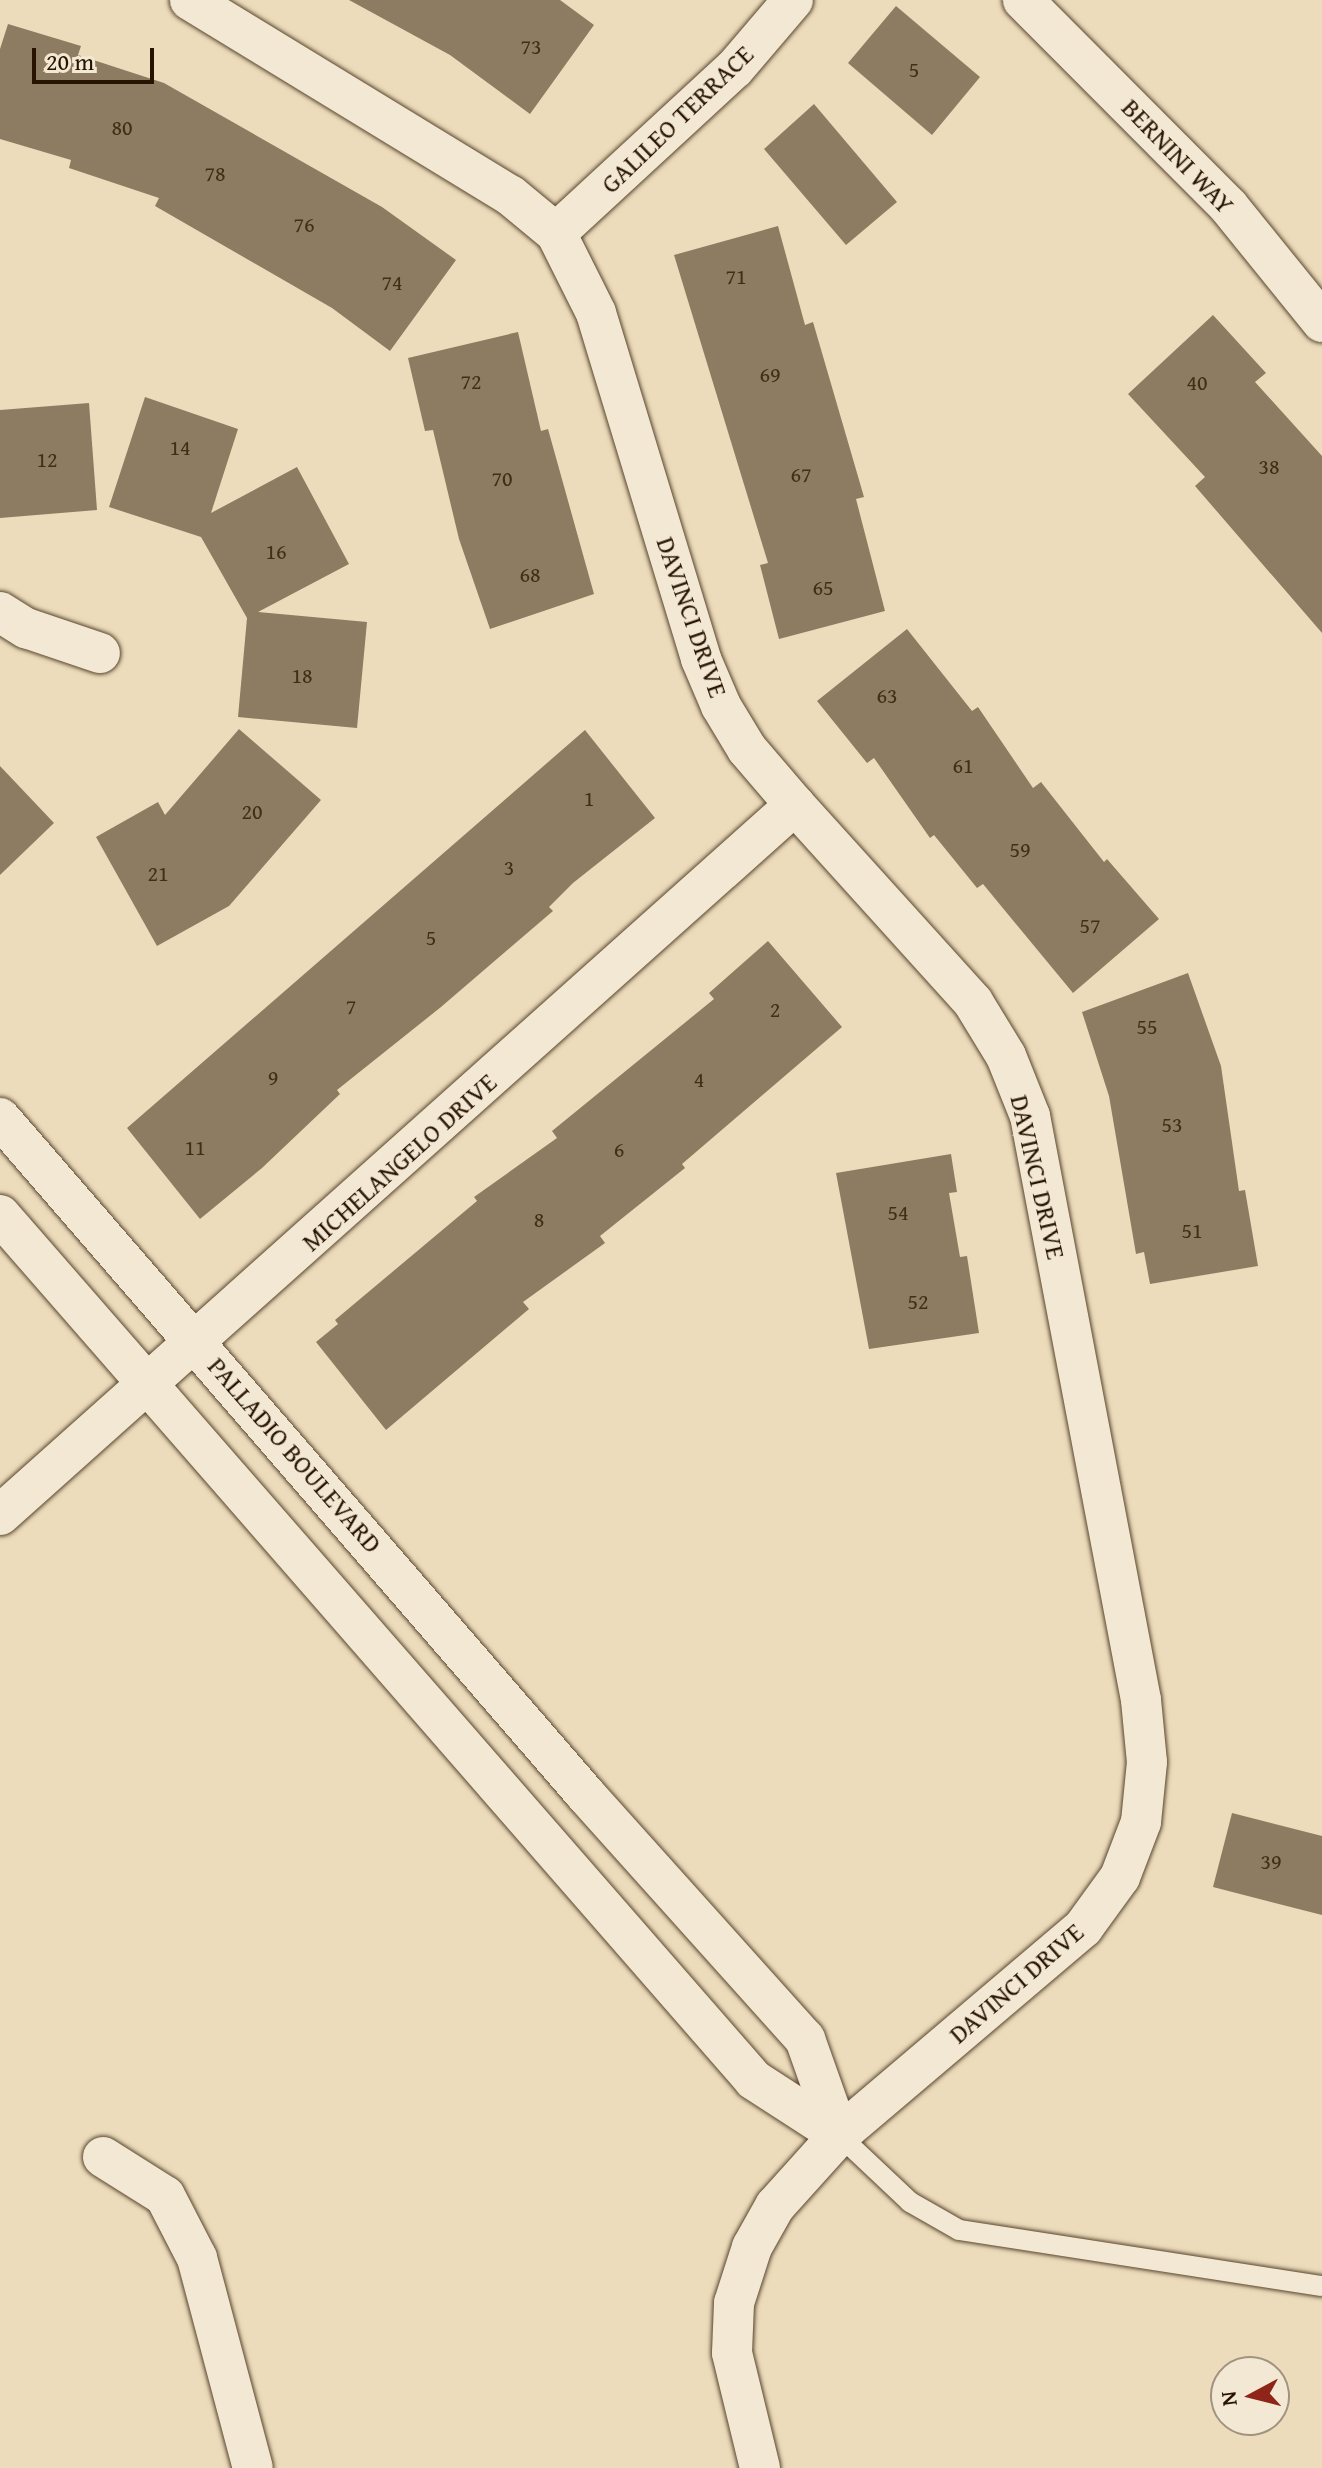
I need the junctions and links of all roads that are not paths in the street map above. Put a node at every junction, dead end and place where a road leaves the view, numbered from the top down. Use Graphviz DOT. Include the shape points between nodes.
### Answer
graph roads {
  1 [pos="190,0"];
  2 [pos="793,0"];
  3 [pos="1023,0"];
  4 [pos="556,233"];
  5 [pos="1322,322"];
  6 [pos="0,612"];
  7 [pos="100,653"];
  8 [pos="795,805"];
  9 [pos="0,1118"];
  10 [pos="0,1215"];
  11 [pos="198,1342"];
  12 [pos="149,1384"];
  13 [pos="0,1515"];
  14 [pos="586,1795"];
  15 [pos="537,1833"];
  16 [pos="839,2135"];
  17 [pos="103,2157"];
  18 [pos="1322,2286"];
  19 [pos="253,2468"];
  20 [pos="760,2468"];
  1 -- 4 [label="street, DAVINCI DRIVE" via="510,195"];
  2 -- 4 [label="street, GALILEO TERRACE" via="735,68"];
  3 -- 5 [label="street, BERNINI WAY" via="1229,207"];
  4 -- 8 [label="street, DAVINCI DRIVE" via="596,313 701,659 747,749"];
  6 -- 7 [label="street" via="26,628"];
  8 -- 11 [label="street, MICHELANGELO DRIVE"];
  8 -- 16 [label="street, DAVINCI DRIVE" via="973,1002 1006,1056 1030,1116 1141,1700 1147,1762 1141,1822 1120,1877 1083,1928"];
  9 -- 11 [label="street, PALLADIO BOULEVARD"];
  10 -- 12 [label="street"];
  11 -- 12 [label="street, MICHELANGELO DRIVE"];
  11 -- 14 [label="street, PALLADIO BOULEVARD"];
  12 -- 13 [label="street, MICHELANGELO DRIVE"];
  12 -- 15 [label="street"];
  14 -- 15 [label="street"];
  14 -- 16 [label="street, PALLADIO BOULEVARD" via="805,2039"];
  15 -- 16 [label="street" via="754,2080"];
  16 -- 18 [label="lane" via="910,2202 959,2230"];
  16 -- 20 [label="street, DAVINCI DRIVE" via="775,2206 752,2247 734,2303 732,2353"];
  17 -- 19 [label="street" via="165,2196 197,2258"];
}
